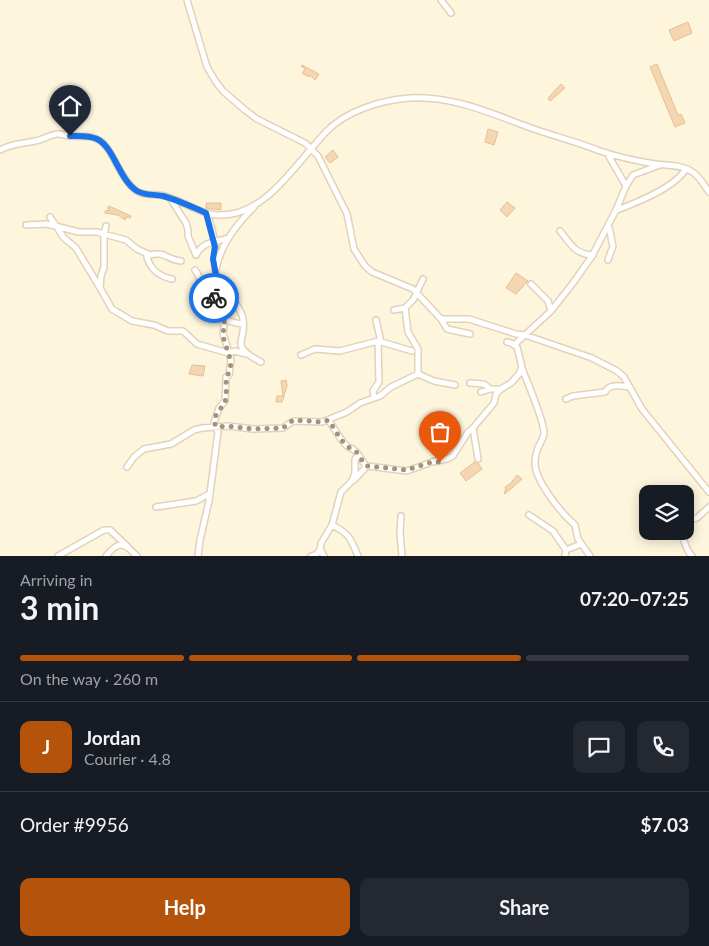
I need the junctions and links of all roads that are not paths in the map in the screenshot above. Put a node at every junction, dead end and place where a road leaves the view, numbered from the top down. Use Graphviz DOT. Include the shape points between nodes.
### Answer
graph roads {
  1 [pos="187,0"];
  2 [pos="441,0"];
  3 [pos="451,13"];
  4 [pos="310,148"];
  5 [pos="0,150"];
  6 [pos="606,153"];
  7 [pos="663,165"];
  8 [pos="686,169"];
  9 [pos="626,186"];
  10 [pos="709,192"];
  11 [pos="170,198"];
  12 [pos="256,205"];
  13 [pos="616,210"];
  14 [pos="206,213"];
  15 [pos="50,218"];
  16 [pos="26,225"];
  17 [pos="56,225"];
  18 [pos="106,226"];
  19 [pos="608,226"];
  20 [pos="560,231"];
  21 [pos="104,234"];
  22 [pos="228,238"];
  23 [pos="214,243"];
  24 [pos="146,253"];
  25 [pos="593,255"];
  26 [pos="608,260"];
  27 [pos="181,261"];
  28 [pos="195,270"];
  29 [pos="216,275"];
  30 [pos="172,279"];
  31 [pos="423,279"];
  32 [pos="220,283"];
  33 [pos="531,284"];
  34 [pos="100,288"];
  35 [pos="417,293"];
  36 [pos="405,308"];
  37 [pos="394,310"];
  38 [pos="551,311"];
  39 [pos="224,318"];
  40 [pos="444,319"];
  41 [pos="376,320"];
  42 [pos="243,324"];
  43 [pos="470,334"];
  44 [pos="525,335"];
  45 [pos="380,341"];
  46 [pos="507,342"];
  47 [pos="514,345"];
  48 [pos="412,351"];
  49 [pos="228,353"];
  50 [pos="246,354"];
  51 [pos="301,355"];
  52 [pos="261,362"];
  53 [pos="522,367"];
  54 [pos="418,374"];
  55 [pos="470,383"];
  56 [pos="454,385"];
  57 [pos="629,387"];
  58 [pos="490,389"];
  59 [pos="501,389"];
  60 [pos="481,392"];
  61 [pos="374,398"];
  62 [pos="566,399"];
  63 [pos="328,420"];
  64 [pos="216,427"];
  65 [pos="473,428"];
  66 [pos="359,456"];
  67 [pos="478,459"];
  68 [pos="367,466"];
  69 [pos="127,467"];
  70 [pos="352,481"];
  71 [pos="709,492"];
  72 [pos="209,494"];
  73 [pos="156,507"];
  74 [pos="709,507"];
  75 [pos="529,515"];
  76 [pos="401,516"];
  77 [pos="694,518"];
  78 [pos="332,525"];
  79 [pos="685,540"];
  80 [pos="581,544"];
  81 [pos="128,547"];
  82 [pos="320,549"];
  83 [pos="566,553"];
  84 [pos="58,556"];
  85 [pos="106,556"];
  86 [pos="137,556"];
  87 [pos="198,556"];
  88 [pos="311,556"];
  89 [pos="324,556"];
  90 [pos="358,556"];
  91 [pos="402,556"];
  92 [pos="590,556"];
  93 [pos="692,556"];
  1 -- 4 [label="street" via="207,67 222,91 257,119"];
  2 -- 3 [label="street"];
  4 -- 6 [label="street" via="353,113 385,102 418,98 443,100 496,115"];
  4 -- 12 [label="street" via="295,168"];
  4 -- 35 [label="street" via="334,184 346,214 354,249 365,266"];
  5 -- 11 [label="street" via="12,144 57,134 88,136 98,139 108,150 133,189"];
  6 -- 7 [label="street"];
  6 -- 9 [label="street"];
  7 -- 8 [label="street"];
  7 -- 9 [label="street" via="633,175"];
  8 -- 10 [label="street" via="692,171"];
  8 -- 13 [label="street" via="682,176 661,190"];
  9 -- 13 [label="street"];
  11 -- 14 [label="street"];
  11 -- 23 [label="street" via="186,223 196,255 206,244"];
  12 -- 14 [label="street" via="239,213"];
  12 -- 22 [label="street"];
  13 -- 19 [label="street"];
  14 -- 23 [label="street"];
  15 -- 17 [label="street"];
  16 -- 17 [label="street"];
  17 -- 21 [label="street" via="62,229"];
  17 -- 34 [label="street" via="76,248"];
  18 -- 21 [label="street"];
  19 -- 25 [label="street"];
  19 -- 26 [label="street" via="613,246"];
  20 -- 25 [label="street" via="577,252"];
  21 -- 24 [label="street" via="126,240"];
  21 -- 34 [label="street"];
  22 -- 23 [label="street"];
  22 -- 29 [label="street"];
  23 -- 29 [label="street"];
  24 -- 27 [label="street" via="165,254"];
  24 -- 30 [label="street" via="156,273"];
  25 -- 38 [label="street"];
  28 -- 39 [label="street" via="201,277 209,308"];
  29 -- 32 [label="street"];
  31 -- 35 [label="street"];
  32 -- 39 [label="street" via="214,286 213,302"];
  32 -- 42 [label="street" via="237,306"];
  33 -- 38 [label="street" via="548,301"];
  34 -- 49 [label="street" via="112,308 124,317 168,331 183,332 197,344"];
  35 -- 36 [label="street"];
  35 -- 40 [label="street"];
  36 -- 37 [label="street"];
  36 -- 54 [label="street" via="408,332 418,349"];
  38 -- 44 [label="street"];
  39 -- 42 [label="street" via="232,324"];
  39 -- 49 [label="street" via="223,334"];
  40 -- 43 [label="street" via="454,331"];
  40 -- 44 [label="street" via="469,319"];
  41 -- 45 [label="street"];
  42 -- 50 [label="street" via="240,340 241,349"];
  44 -- 47 [label="street"];
  44 -- 57 [label="street" via="602,363 624,377"];
  45 -- 48 [label="street"];
  45 -- 51 [label="street" via="340,351 315,349"];
  45 -- 61 [label="street" via="379,382 372,391"];
  46 -- 47 [label="street"];
  47 -- 53 [label="street"];
  49 -- 50 [label="street"];
  49 -- 64 [label="street" via="231,360 225,401 216,416"];
  50 -- 52 [label="street"];
  53 -- 59 [label="street" via="511,383"];
  53 -- 80 [label="street" via="544,434 536,451 535,465 541,482 566,518 576,526"];
  54 -- 56 [label="street"];
  54 -- 61 [label="street"];
  55 -- 58 [label="street" via="484,384"];
  57 -- 62 [label="street" via="614,386 605,392"];
  57 -- 71 [label="street" via="642,409"];
  58 -- 59 [label="street"];
  58 -- 60 [label="street"];
  59 -- 65 [label="street"];
  61 -- 63 [label="street"];
  63 -- 64 [label="street" via="293,420 283,428"];
  63 -- 66 [label="street" via="338,436"];
  64 -- 69 [label="street" via="194,430 171,444 144,450"];
  64 -- 72 [label="street" via="218,432"];
  65 -- 67 [label="street"];
  65 -- 68 [label="street" via="447,460 407,470"];
  66 -- 68 [label="street"];
  66 -- 70 [label="street" via="355,459"];
  68 -- 70 [label="street"];
  70 -- 78 [label="street" via="342,492"];
  72 -- 73 [label="street" via="196,501"];
  72 -- 87 [label="street"];
  74 -- 77 [label="street"];
  75 -- 83 [label="street" via="553,531"];
  76 -- 91 [label="street"];
  78 -- 82 [label="street"];
  78 -- 90 [label="street" via="350,536"];
  79 -- 93 [label="street"];
  80 -- 83 [label="street"];
  80 -- 92 [label="street"];
  81 -- 84 [label="street" via="110,530 104,530"];
  81 -- 85 [label="street" via="115,546"];
  81 -- 86 [label="street"];
  82 -- 88 [label="street"];
  82 -- 89 [label="street"];
}
